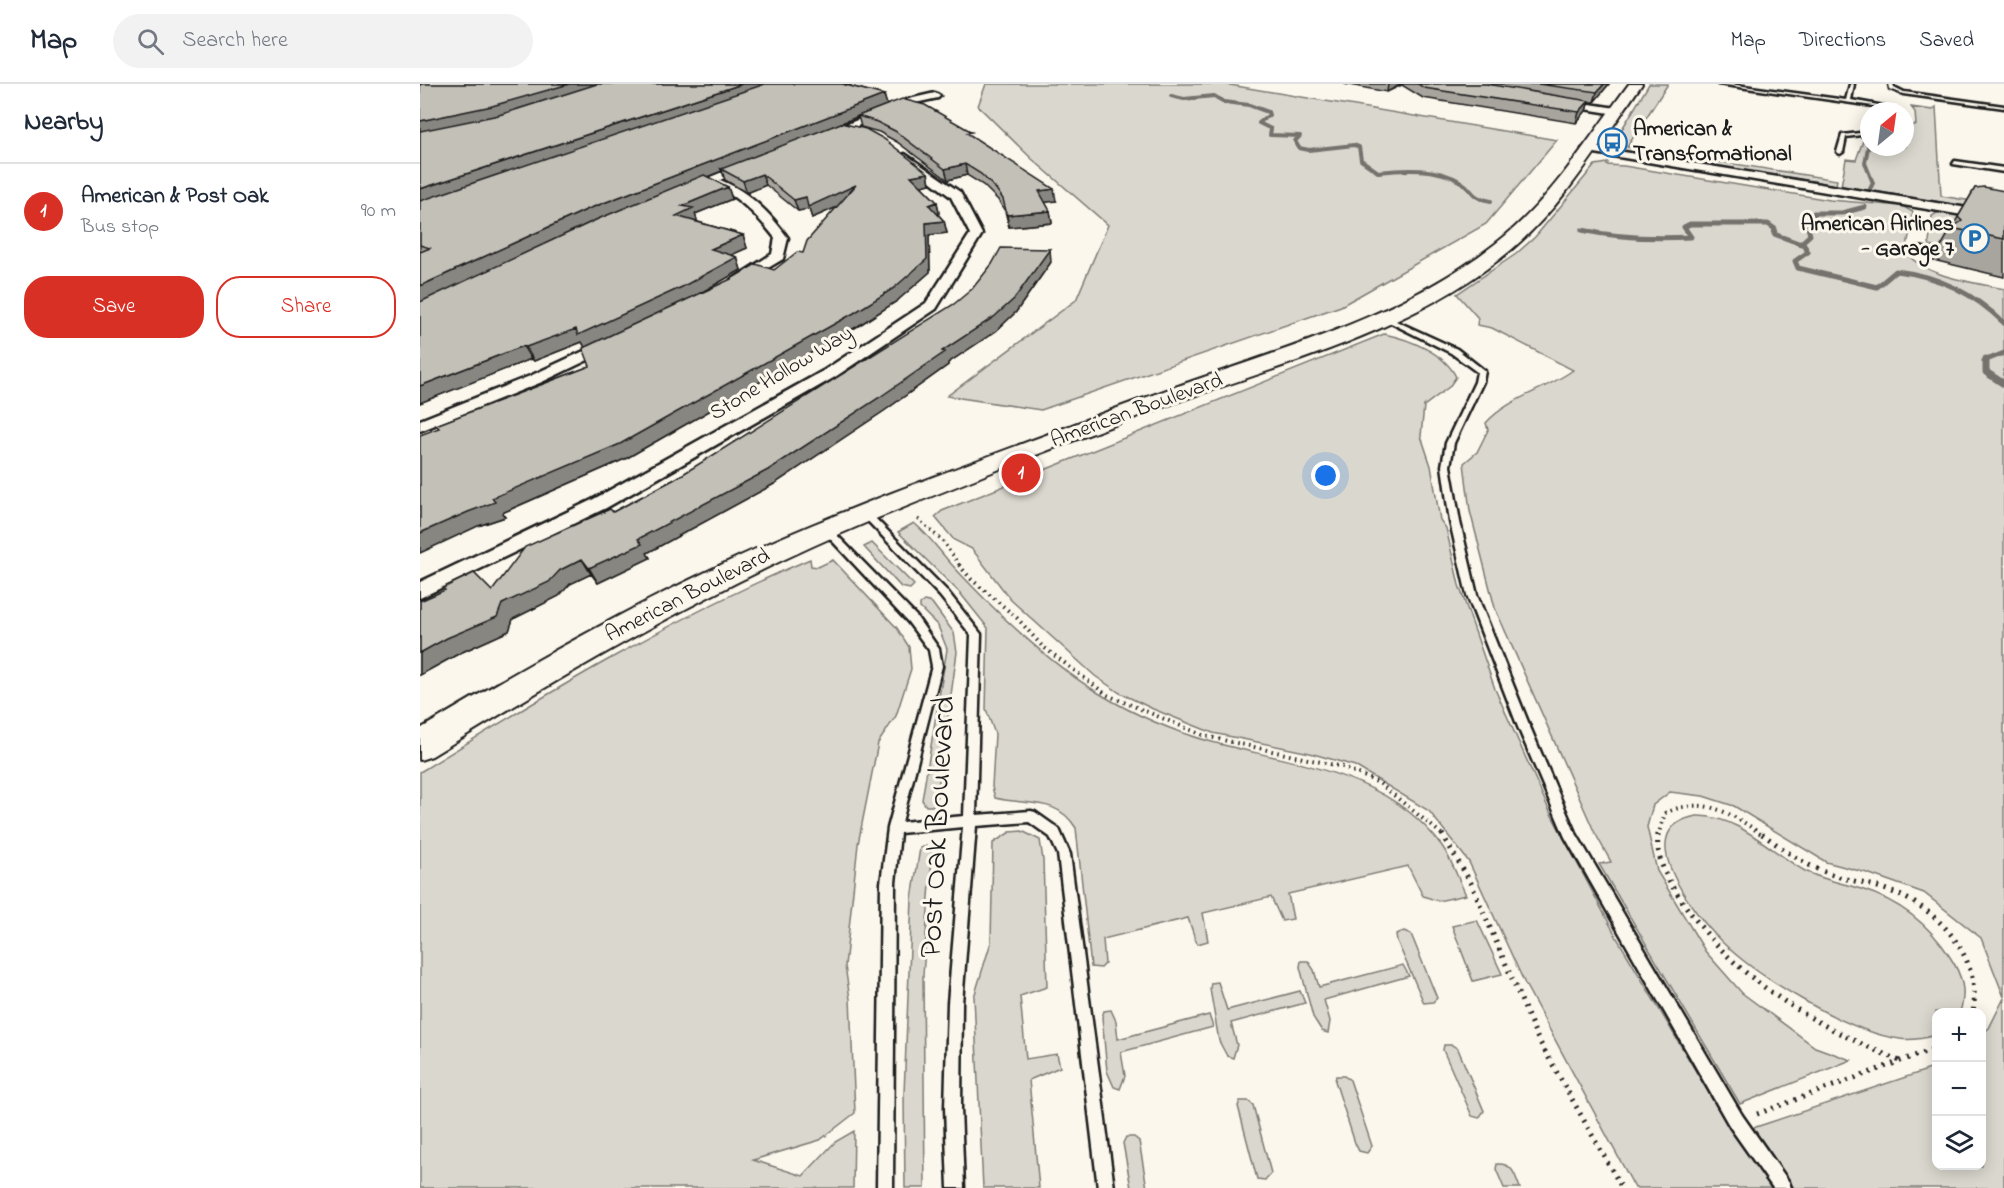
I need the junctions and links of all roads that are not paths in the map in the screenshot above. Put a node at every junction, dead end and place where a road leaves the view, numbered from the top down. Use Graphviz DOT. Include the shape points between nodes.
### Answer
graph roads {
  1 [pos="1636,84"];
  2 [pos="1713,84"];
  3 [pos="1721,84"];
  4 [pos="1852,84"];
  5 [pos="1891,84"];
  6 [pos="1717,93"];
  7 [pos="935,96"];
  8 [pos="1548,101"];
  9 [pos="1848,102"];
  10 [pos="1860,104"];
  11 [pos="2004,107"];
  12 [pos="1616,111"];
  13 [pos="845,128"];
  14 [pos="1860,134"];
  15 [pos="874,136"];
  16 [pos="812,140"];
  17 [pos="892,146"];
  18 [pos="1585,152"];
  19 [pos="1840,152"];
  20 [pos="759,161"];
  21 [pos="1955,162"];
  22 [pos="2004,170"];
  23 [pos="708,180"];
  24 [pos="667,198"];
  25 [pos="2004,218"];
  26 [pos="1919,249"];
  27 [pos="1938,253"];
  28 [pos="719,292"];
  29 [pos="1383,317"];
  30 [pos="622,338"];
  31 [pos="420,426"];
  32 [pos="865,513"];
  33 [pos="826,529"];
  34 [pos="420,591"];
  35 [pos="420,746"];
  36 [pos="970,822"];
  37 [pos="894,828"];
  38 [pos="885,1188"];
  39 [pos="956,1188"];
  40 [pos="1106,1188"];
  41 [pos="1783,1188"];
  1 -- 12 [label="street, American Boulevard"];
  2 -- 3 [label="lane"];
  3 -- 6 [label="lane"];
  3 -- 9 [label="lane"];
  4 -- 9 [label="lane"];
  5 -- 11 [label="lane" via="1895,91 1911,95"];
  7 -- 13 [label="street"];
  8 -- 12 [label="street"];
  9 -- 10 [label="lane"];
  12 -- 18 [label="street, American Boulevard"];
  13 -- 15 [label="street"];
  13 -- 16 [label="street"];
  14 -- 19 [label="lane" via="1844,136"];
  17 -- 34 [label="street, Stone Hollow Way" via="956,195 976,234 931,306 829,374 727,434 598,504"];
  18 -- 25 [label="street" via="1833,197 1876,197 1989,219"];
  18 -- 29 [label="street, American Boulevard" via="1519,234 1500,250 1440,289"];
  20 -- 23 [label="street"];
  21 -- 22 [label="lane"];
  23 -- 24 [label="street"];
  23 -- 28 [label="street" via="730,188 782,238 778,256"];
  26 -- 27 [label="lane"];
  29 -- 32 [label="street, American Boulevard"];
  29 -- 41 [label="lane" via="1454,351 1481,371 1450,443 1446,466 1472,595 1569,833 1736,1121"];
  30 -- 31 [label="street" via="536,379"];
  32 -- 33 [label="street, American Boulevard"];
  32 -- 36 [label="lane, Post Oak Boulevard" via="944,594 976,634"];
  33 -- 35 [label="street, American Boulevard" via="665,604 550,667"];
  33 -- 37 [label="lane, Post Oak Boulevard" via="912,619 934,649 937,666"];
  36 -- 37 [label="lane"];
  36 -- 39 [label="lane, Post Oak Boulevard" via="956,1003"];
  36 -- 40 [label="lane" via="1031,816 1049,827 1060,840"];
  37 -- 38 [label="lane, Post Oak Boulevard" via="888,883"];
}
